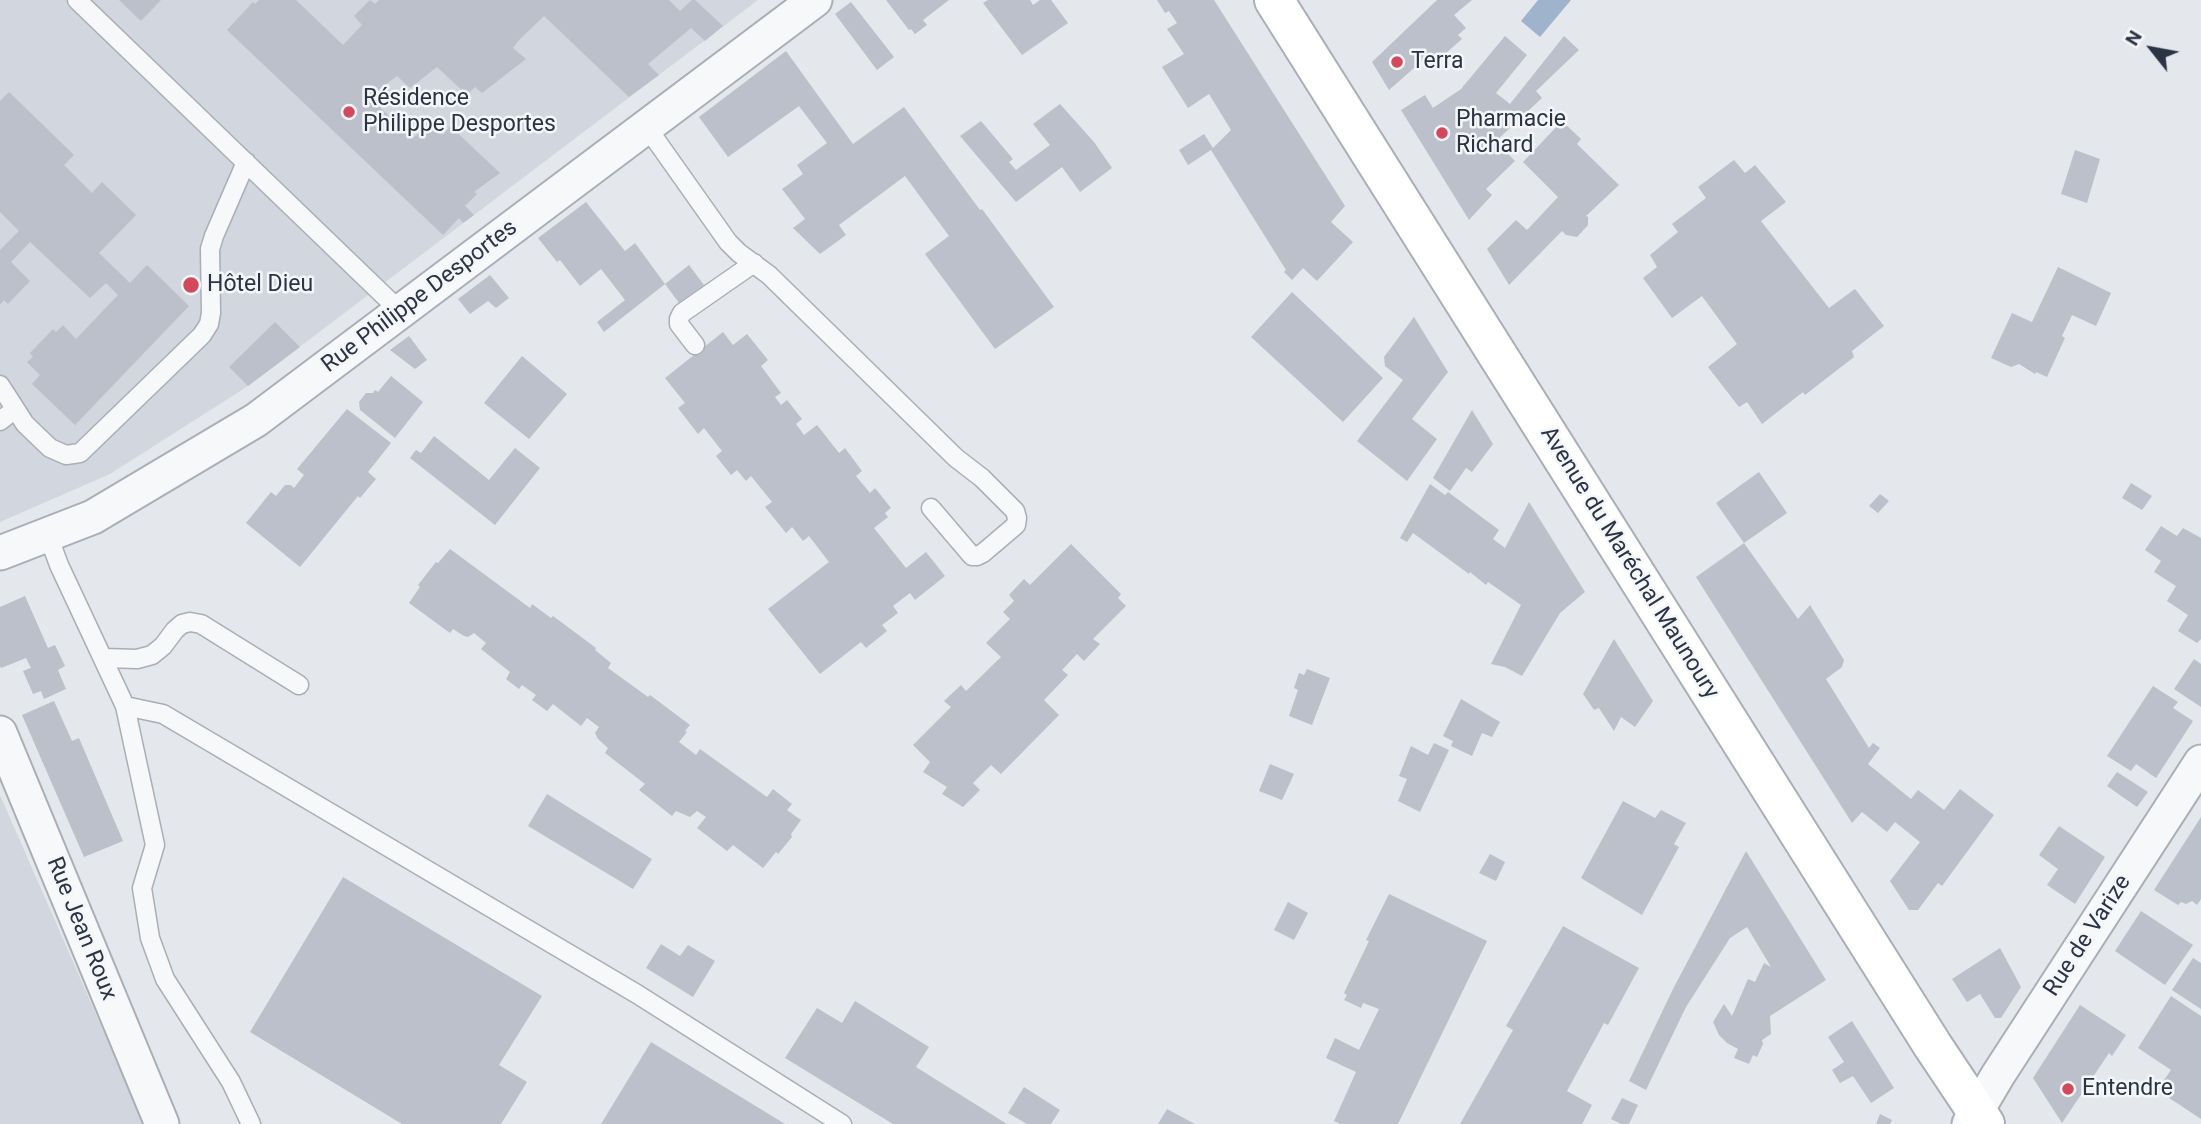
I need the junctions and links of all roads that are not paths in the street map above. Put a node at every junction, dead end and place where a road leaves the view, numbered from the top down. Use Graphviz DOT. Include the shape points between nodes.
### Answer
graph roads {
  1 [pos="77,0"];
  2 [pos="815,0"];
  3 [pos="1274,0"];
  4 [pos="646,127"];
  5 [pos="246,162"];
  6 [pos="754,263"];
  7 [pos="400,312"];
  8 [pos="695,345"];
  9 [pos="0,384"];
  10 [pos="7,415"];
  11 [pos="931,508"];
  12 [pos="48,534"];
  13 [pos="0,553"];
  14 [pos="104,658"];
  15 [pos="299,685"];
  16 [pos="125,706"];
  17 [pos="0,733"];
  18 [pos="2201,762"];
  19 [pos="1977,1119"];
  20 [pos="162,1124"];
  21 [pos="251,1124"];
  22 [pos="842,1124"];
  1 -- 5 [label="lane"];
  2 -- 4 [label="street, Rue Philippe Desportes"];
  3 -- 19 [label="main road, Avenue du Maréchal Maunoury"];
  4 -- 6 [label="lane" via="728,242"];
  4 -- 7 [label="street, Rue Philippe Desportes"];
  5 -- 7 [label="lane"];
  5 -- 10 [label="lane" via="210,249 211,313 202,335 80,453 66,455 50,448 25,424"];
  6 -- 8 [label="lane" via="682,313 680,324"];
  6 -- 11 [label="lane" via="982,478 1015,511 1016,525 983,553 972,556"];
  7 -- 12 [label="street, Rue Philippe Desportes" via="256,420 93,517"];
  9 -- 10 [label="lane"];
  12 -- 13 [label="street, Rue Philippe Desportes"];
  12 -- 14 [label="lane"];
  14 -- 15 [label="lane" via="152,655 175,630 190,622 201,624"];
  14 -- 16 [label="lane"];
  16 -- 21 [label="lane" via="155,845 142,888 150,938 165,979 231,1082"];
  16 -- 22 [label="lane" via="163,714 637,993"];
  17 -- 20 [label="street, Rue Jean Roux"];
  18 -- 19 [label="street, Rue de Varize" via="1998,1075"];
}
